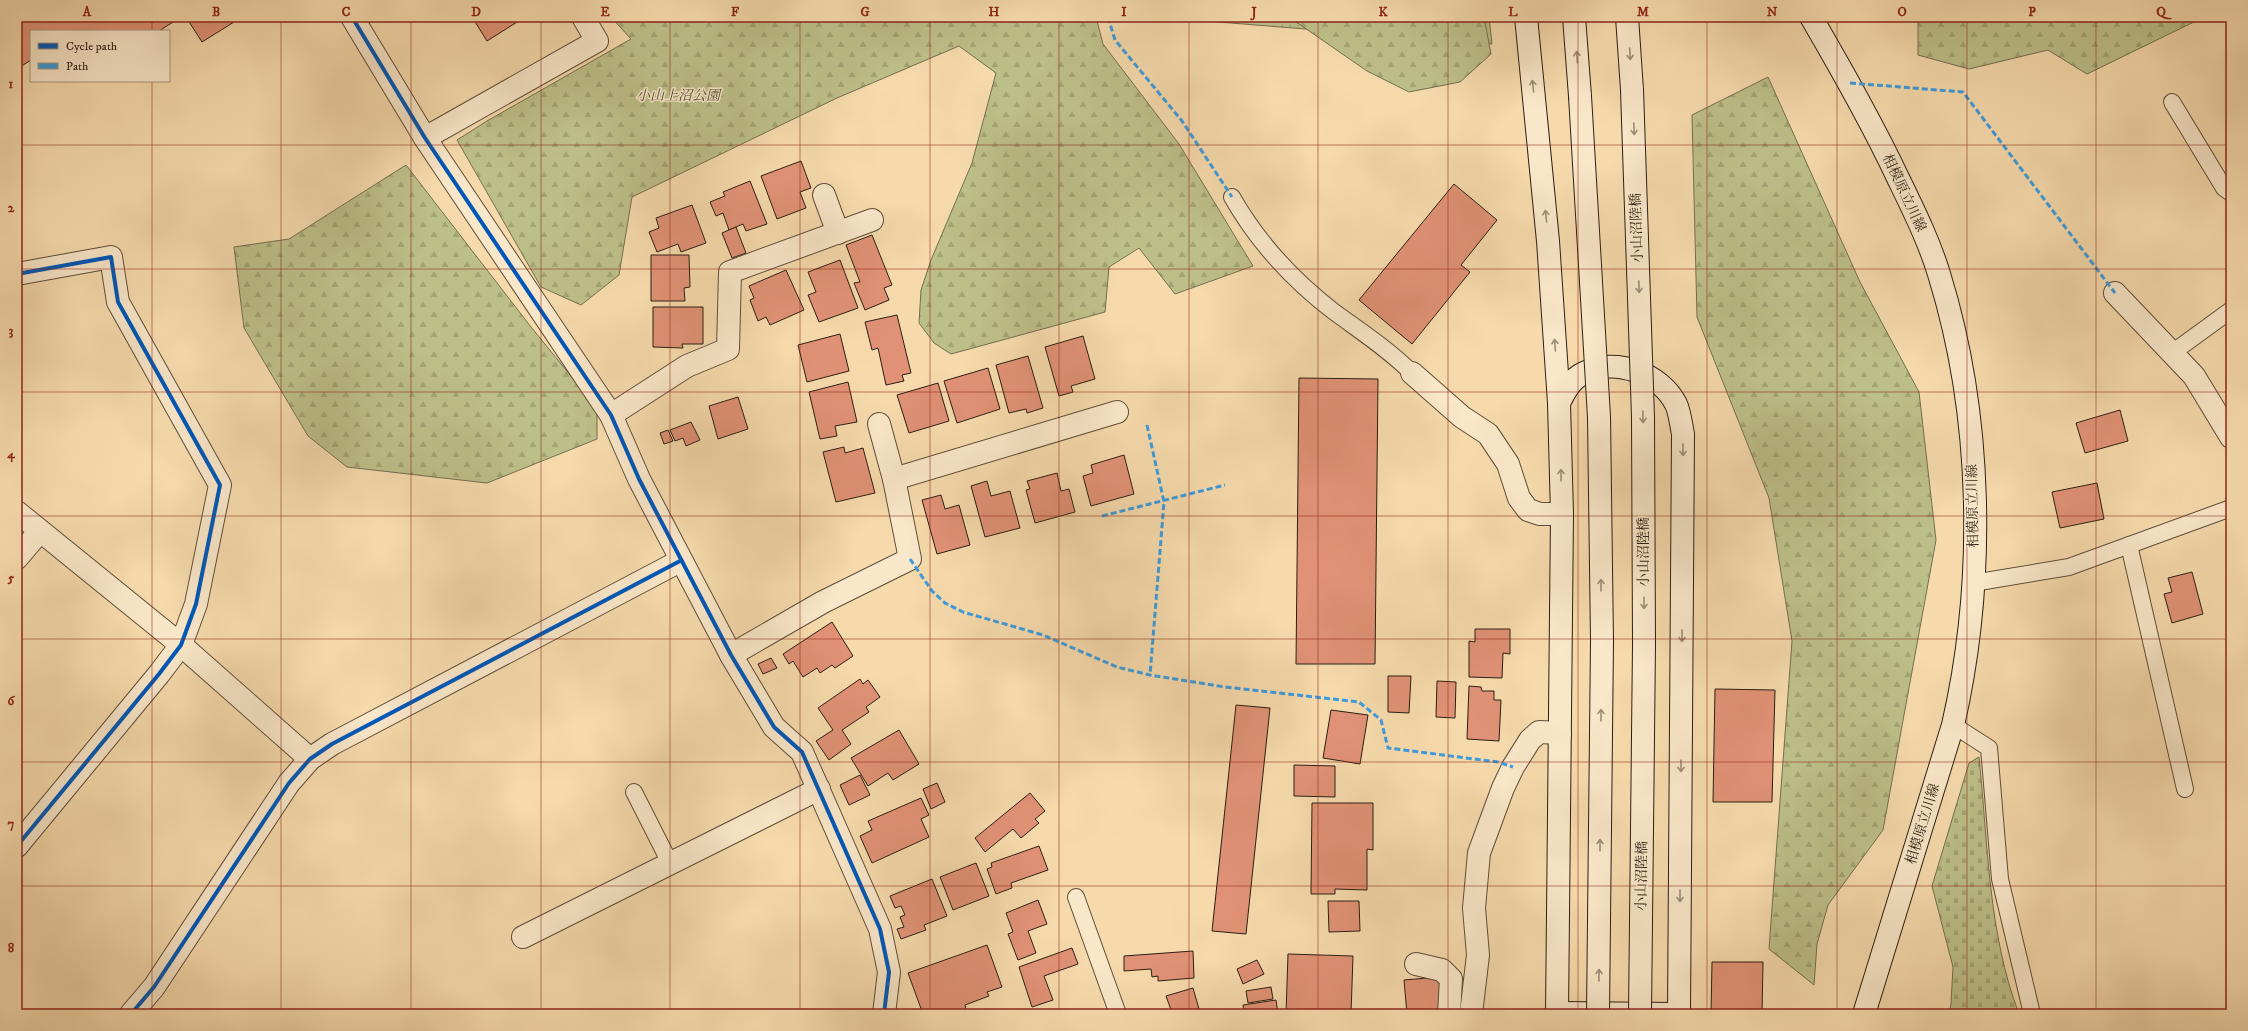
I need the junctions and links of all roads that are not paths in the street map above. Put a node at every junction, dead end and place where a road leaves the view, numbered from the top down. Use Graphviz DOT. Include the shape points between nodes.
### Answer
graph roads {
  1 [pos="352,17"];
  2 [pos="583,17"];
  3 [pos="1526,17"];
  4 [pos="1574,17"];
  5 [pos="1627,17"];
  6 [pos="1811,17"];
  7 [pos="2172,102"];
  8 [pos="425,138"];
  9 [pos="2231,193"];
  10 [pos="824,195"];
  11 [pos="1232,197"];
  12 [pos="872,220"];
  13 [pos="838,233"];
  14 [pos="17,274"];
  15 [pos="2115,293"];
  16 [pos="2231,310"];
  17 [pos="2172,353"];
  18 [pos="1412,373"];
  19 [pos="1559,403"];
  20 [pos="1117,412"];
  21 [pos="611,414"];
  22 [pos="879,424"];
  23 [pos="2231,437"];
  24 [pos="894,479"];
  25 [pos="2231,508"];
  26 [pos="17,512"];
  27 [pos="1562,514"];
  28 [pos="40,531"];
  29 [pos="2129,545"];
  30 [pos="17,558"];
  31 [pos="680,561"];
  32 [pos="1973,582"];
  33 [pos="181,645"];
  34 [pos="731,655"];
  35 [pos="1953,725"];
  36 [pos="1560,733"];
  37 [pos="310,759"];
  38 [pos="820,789"];
  39 [pos="2185,789"];
  40 [pos="634,792"];
  41 [pos="17,846"];
  42 [pos="670,863"];
  43 [pos="1076,897"];
  44 [pos="523,937"];
  45 [pos="1416,964"];
  46 [pos="132,1014"];
  47 [pos="884,1014"];
  48 [pos="1118,1014"];
  49 [pos="1449,1014"];
  50 [pos="1471,1014"];
  51 [pos="1557,1014"];
  52 [pos="1598,1014"];
  53 [pos="1640,1014"];
  54 [pos="1679,1014"];
  55 [pos="1864,1014"];
  56 [pos="2032,1014"];
  1 -- 8 [label="street"];
  2 -- 8 [label="street" via="597,40"];
  19 -- 3 [label="street, one-way" via="1548,241"];
  52 -- 4 [label="street, one-way, bridge" via="1602,641 1599,447 1591,252"];
  5 -- 53 [label="street, 小山沼陸橋, one-way, bridge" via="1632,90 1643,417 1644,652"];
  6 -- 32 [label="street, 相模原立川線" via="1877,135 1908,198 1939,273 1958,348 1970,418 1974,493"];
  7 -- 9 [label="lane" via="2224,188"];
  8 -- 21 [label="street"];
  10 -- 13 [label="street"];
  11 -- 18 [label="lane" via="1260,239 1286,269 1332,310 1394,354"];
  12 -- 13 [label="street"];
  13 -- 21 [label="street" via="730,272 728,349 687,366"];
  14 -- 33 [label="street" via="111,257 118,302 220,485 196,604"];
  15 -- 17 [label="street"];
  16 -- 17 [label="lane"];
  17 -- 23 [label="street" via="2194,376"];
  18 -- 27 [label="street" via="1462,416 1488,434 1508,464 1519,498 1528,510 1540,514"];
  27 -- 19 [label="street, one-way"];
  19 -- 54 [label="street, one-way" via="1569,385 1584,373 1612,366 1636,370 1663,387 1676,404 1683,434"];
  20 -- 24 [label="street"];
  21 -- 31 [label="street" via="639,480"];
  22 -- 24 [label="street"];
  24 -- 34 [label="street" via="910,559 823,602"];
  25 -- 29 [label="lane"];
  26 -- 28 [label="street"];
  27 -- 36 [label="street"];
  28 -- 30 [label="street"];
  28 -- 33 [label="street"];
  29 -- 32 [label="lane" via="2069,567"];
  29 -- 39 [label="lane"];
  31 -- 34 [label="street"];
  31 -- 37 [label="street" via="339,740"];
  32 -- 35 [label="street, 相模原立川線" via="1969,642 1963,684"];
  33 -- 37 [label="street"];
  33 -- 41 [label="street"];
  34 -- 38 [label="street" via="774,728 802,752"];
  35 -- 55 [label="street, 相模原立川線"];
  35 -- 56 [label="lane" via="1989,748 2000,879"];
  36 -- 50 [label="street" via="1539,732 1530,740 1513,766 1485,833 1479,853 1474,908 1478,955"];
  36 -- 51 [label="street"];
  37 -- 46 [label="street" via="289,783 154,987"];
  38 -- 42 [label="street"];
  38 -- 47 [label="street" via="856,879 880,929 889,972"];
  40 -- 42 [label="lane"];
  42 -- 44 [label="street"];
  43 -- 48 [label="lane"];
  45 -- 49 [label="street" via="1442,970 1451,979"];
  51 -- 54 [label="street"];
}
